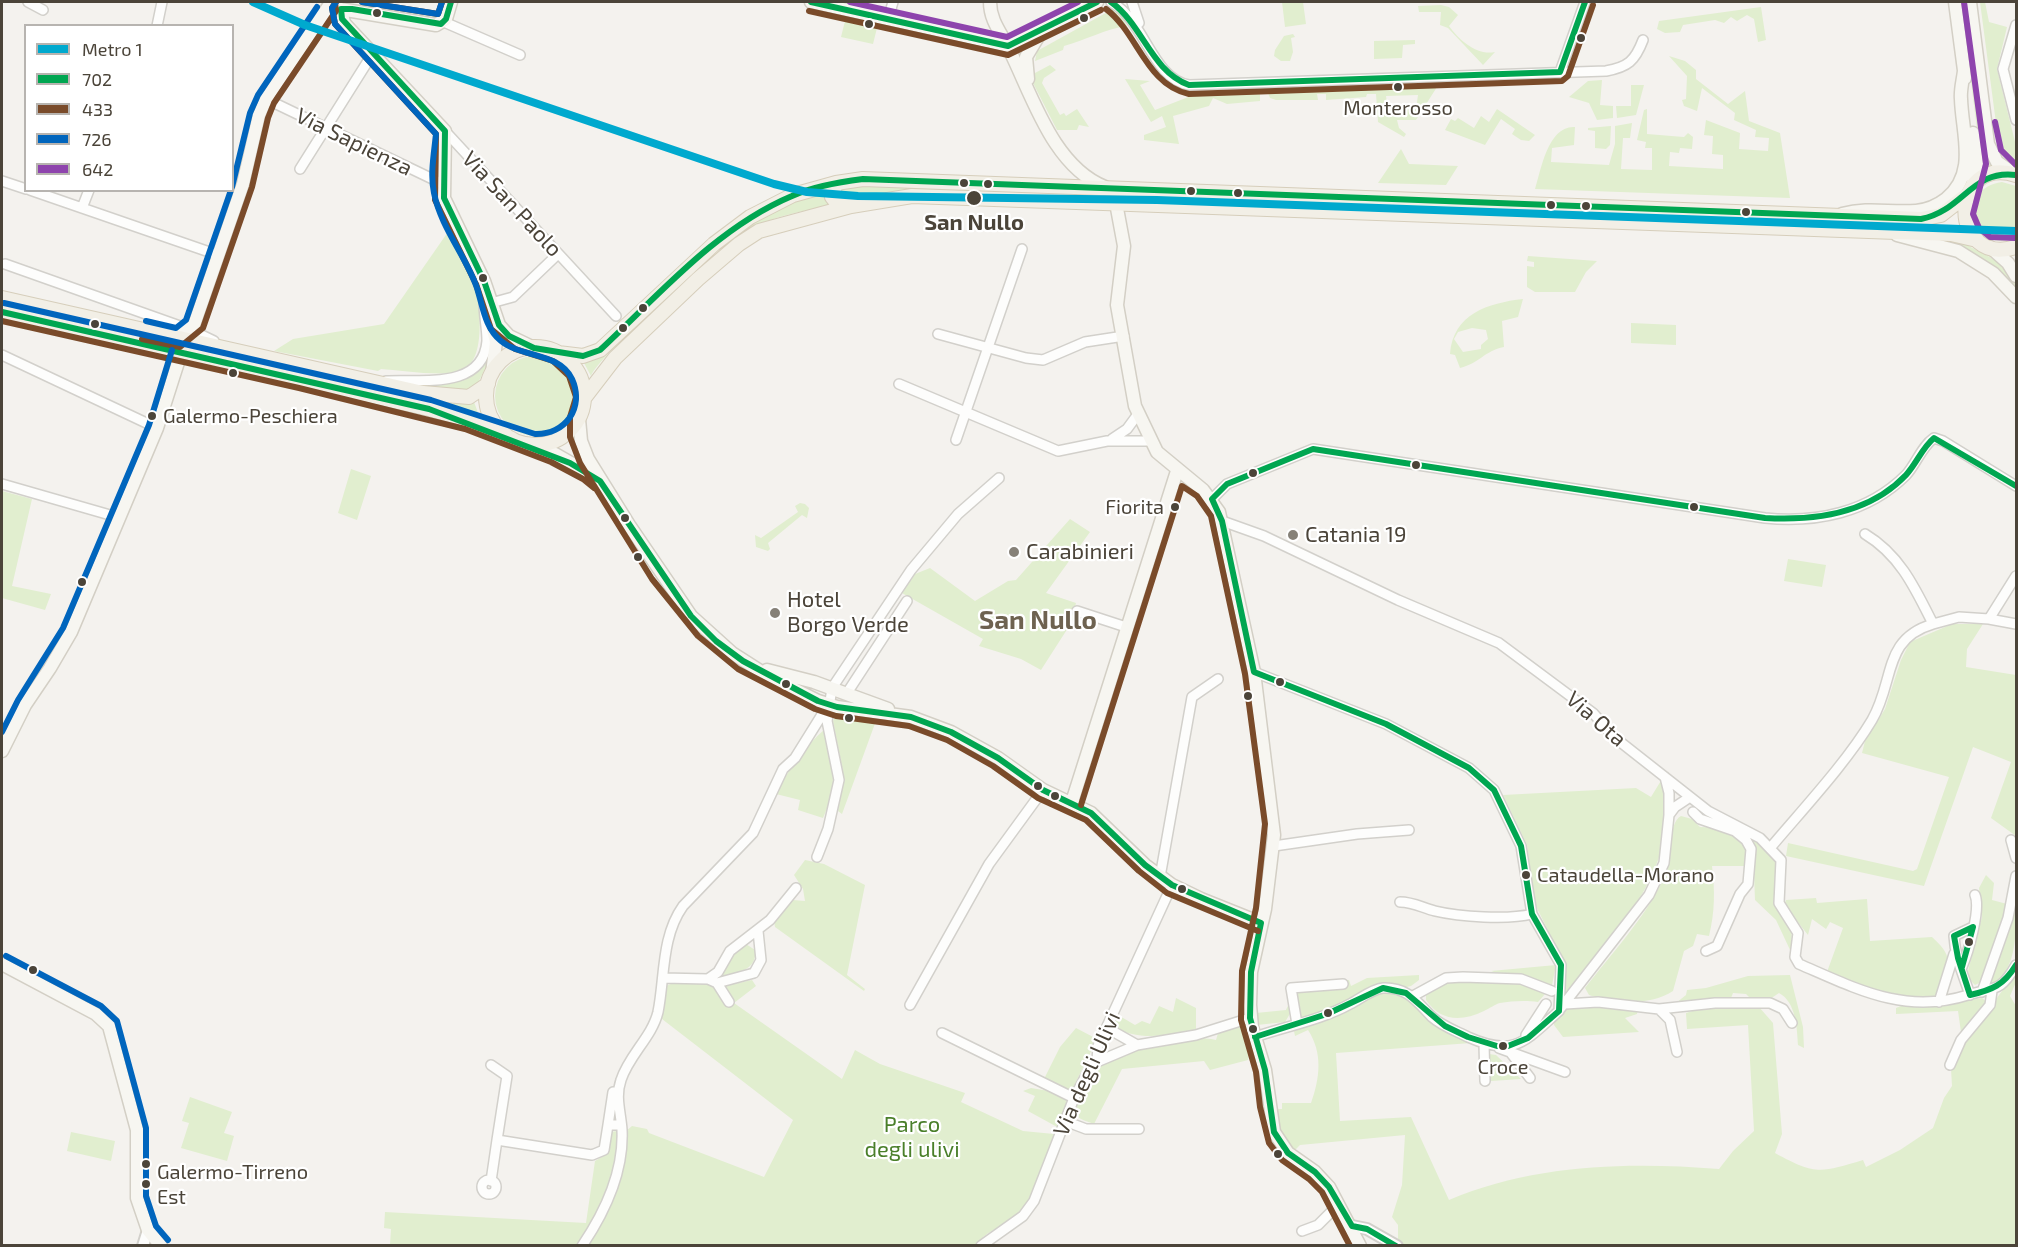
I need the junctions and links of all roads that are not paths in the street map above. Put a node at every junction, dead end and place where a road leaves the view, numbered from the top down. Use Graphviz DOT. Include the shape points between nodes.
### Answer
graph roads {
  1 [pos="28,2"];
  2 [pos="162,2"];
  3 [pos="451,2"];
  4 [pos="811,2"];
  5 [pos="893,2"];
  6 [pos="990,2"];
  7 [pos="1097,2"];
  8 [pos="1111,2"];
  9 [pos="1132,2"];
  10 [pos="1585,2"];
  11 [pos="1955,2"];
  12 [pos="1970,2"];
  13 [pos="332,6"];
  14 [pos="43,10"];
  15 [pos="888,19"];
  16 [pos="444,22"];
  17 [pos="157,24"];
  18 [pos="2016,25"];
  19 [pos="1042,31"];
  20 [pos="1643,40"];
  21 [pos="1147,42"];
  22 [pos="1008,46"];
  23 [pos="373,53"];
  24 [pos="520,55"];
  25 [pos="1964,71"];
  26 [pos="1560,72"];
  27 [pos="1032,95"];
  28 [pos="266,99"];
  29 [pos="2016,120"];
  30 [pos="325,128"];
  31 [pos="445,131"];
  32 [pos="1072,164"];
  33 [pos="300,169"];
  34 [pos="2016,175"];
  35 [pos="2,181"];
  36 [pos="836,183"];
  37 [pos="443,184"];
  38 [pos="1065,186"];
  39 [pos="1105,187"];
  40 [pos="24,188"];
  41 [pos="36,192"];
  42 [pos="88,192"];
  43 [pos="1969,192"];
  44 [pos="1116,203"];
  45 [pos="851,206"];
  46 [pos="82,208"];
  47 [pos="1834,216"];
  48 [pos="1887,232"];
  49 [pos="1977,240"];
  50 [pos="2016,247"];
  51 [pos="1990,248"];
  52 [pos="1022,249"];
  53 [pos="558,254"];
  54 [pos="218,255"];
  55 [pos="5,264"];
  56 [pos="2016,276"];
  57 [pos="2016,297"];
  58 [pos="2,298"];
  59 [pos="487,303"];
  60 [pos="2,312"];
  61 [pos="616,316"];
  62 [pos="191,330"];
  63 [pos="938,334"];
  64 [pos="1124,336"];
  65 [pos="178,338"];
  66 [pos="989,347"];
  67 [pos="534,348"];
  68 [pos="237,352"];
  69 [pos="181,353"];
  70 [pos="558,353"];
  71 [pos="2,357"];
  72 [pos="490,379"];
  73 [pos="373,382"];
  74 [pos="898,384"];
  75 [pos="585,396"];
  76 [pos="967,413"];
  77 [pos="1138,414"];
  78 [pos="579,419"];
  79 [pos="157,428"];
  80 [pos="1144,428"];
  81 [pos="1121,434"];
  82 [pos="956,440"];
  83 [pos="517,441"];
  84 [pos="1107,441"];
  85 [pos="1150,441"];
  86 [pos="1177,471"];
  87 [pos="999,478"];
  88 [pos="600,481"];
  89 [pos="2,484"];
  90 [pos="2016,486"];
  91 [pos="1212,499"];
  92 [pos="117,517"];
  93 [pos="1222,521"];
  94 [pos="1865,534"];
  95 [pos="2016,576"];
  96 [pos="907,601"];
  97 [pos="1077,610"];
  98 [pos="1989,620"];
  99 [pos="1933,624"];
  100 [pos="2016,624"];
  101 [pos="1126,627"];
  102 [pos="754,667"];
  103 [pos="1254,672"];
  104 [pos="1218,679"];
  105 [pos="832,688"];
  106 [pos="847,693"];
  107 [pos="828,705"];
  108 [pos="862,705"];
  109 [pos="2,751"];
  110 [pos="1665,777"];
  111 [pos="1043,790"];
  112 [pos="1690,797"];
  113 [pos="1072,802"];
  114 [pos="1708,811"];
  115 [pos="1693,812"];
  116 [pos="1669,815"];
  117 [pos="1668,829"];
  118 [pos="1408,830"];
  119 [pos="1785,830"];
  120 [pos="2011,840"];
  121 [pos="1274,846"];
  122 [pos="1771,847"];
  123 [pos="817,857"];
  124 [pos="2016,858"];
  125 [pos="1781,860"];
  126 [pos="2016,876"];
  127 [pos="1160,877"];
  128 [pos="1172,885"];
  129 [pos="796,888"];
  130 [pos="1975,895"];
  131 [pos="1400,902"];
  132 [pos="1532,914"];
  133 [pos="1261,922"];
  134 [pos="1972,927"];
  135 [pos="758,931"];
  136 [pos="1706,951"];
  137 [pos="1954,954"];
  138 [pos="2,964"];
  139 [pos="2016,965"];
  140 [pos="1962,967"];
  141 [pos="663,978"];
  142 [pos="713,981"];
  143 [pos="1343,984"];
  144 [pos="1581,986"];
  145 [pos="1992,991"];
  146 [pos="1982,992"];
  147 [pos="1970,995"];
  148 [pos="1413,996"];
  149 [pos="1588,999"];
  150 [pos="1558,1000"];
  151 [pos="729,1002"];
  152 [pos="1598,1002"];
  153 [pos="1939,1002"];
  154 [pos="910,1005"];
  155 [pos="1659,1009"];
  156 [pos="1250,1018"];
  157 [pos="1792,1023"];
  158 [pos="1297,1024"];
  159 [pos="1107,1028"];
  160 [pos="942,1033"];
  161 [pos="1255,1037"];
  162 [pos="1484,1044"];
  163 [pos="1137,1045"];
  164 [pos="1500,1048"];
  165 [pos="1677,1052"];
  166 [pos="1511,1053"];
  167 [pos="631,1057"];
  168 [pos="1097,1061"];
  169 [pos="491,1065"];
  170 [pos="1950,1065"];
  171 [pos="1565,1072"];
  172 [pos="1530,1078"];
  173 [pos="1485,1081"];
  174 [pos="1074,1098"];
  175 [pos="1065,1121"];
  176 [pos="608,1125"];
  177 [pos="621,1125"];
  178 [pos="1139,1129"];
  179 [pos="497,1140"];
  180 [pos="491,1181"];
  181 [pos="1339,1204"];
  182 [pos="1352,1226"];
  183 [pos="148,1230"];
  184 [pos="1302,1231"];
  185 [pos="143,1245"];
  186 [pos="161,1245"];
  187 [pos="582,1245"];
  188 [pos="981,1245"];
  189 [pos="1360,1245"];
  190 [pos="1397,1245"];
  1 -- 14 [label="street"];
  2 -- 17 [label="street"];
  3 -- 16 [label="main road"];
  4 -- 15 [label="main road"];
  5 -- 15 [label="street"];
  6 -- 22 [label="main road" via="996,27"];
  7 -- 19 [label="main road"];
  8 -- 21 [label="street" via="1126,13"];
  9 -- 21 [label="street"];
  10 -- 26 [label="street"];
  11 -- 25 [label="main road"];
  12 -- 34 [label="main road" via="1990,150 1997,162"];
  13 -- 16 [label="main road" via="436,25"];
  13 -- 23 [label="main road, Via San Paolo"];
  13 -- 28 [label="main road"];
  15 -- 22 [label="main road"];
  16 -- 24 [label="street"];
  18 -- 29 [label="street" via="2003,69"];
  19 -- 22 [label="main road"];
  19 -- 27 [label="main road" via="1025,61"];
  20 -- 26 [label="street" via="1636,56 1624,67"];
  21 -- 26 [label="street" via="1170,78 1189,86"];
  22 -- 27 [label="main road"];
  23 -- 30 [label="street"];
  23 -- 31 [label="main road, Via San Paolo"];
  25 -- 43 [label="main road" via="1977,164"];
  25 -- 47 [label="main road" via="1960,97 1967,156 1955,190 1926,209 1864,208"];
  27 -- 32 [label="main road" via="1046,127"];
  28 -- 30 [label="street, Via Sapienza"];
  28 -- 54 [label="main road" via="243,184"];
  30 -- 33 [label="street"];
  30 -- 37 [label="street, Via Sapienza"];
  31 -- 37 [label="main road"];
  31 -- 53 [label="street, Via San Paolo"];
  32 -- 38 [label="main road" via="1076,176"];
  32 -- 39 [label="main road"];
  34 -- 43 [label="main road" via="1990,174"];
  35 -- 40 [label="street"];
  36 -- 38 [label="main road" via="863,179"];
  36 -- 45 [label="main road" via="832,196 836,202"];
  36 -- 70 [label="main road" via="793,195 750,217 714,244 600,350 583,356"];
  37 -- 59 [label="main road" via="444,198 478,267"];
  38 -- 39 [label="main road"];
  39 -- 47 [label="main road"];
  41 -- 46 [label="street"];
  42 -- 46 [label="street"];
  43 -- 47 [label="main road" via="1948,211 1930,219"];
  43 -- 49 [label="main road" via="1965,219"];
  44 -- 45 [label="main road" via="912,196"];
  44 -- 48 [label="main road"];
  44 -- 64 [label="main road" via="1123,232 1117,296"];
  45 -- 75 [label="main road" via="767,228 739,244 615,358"];
  46 -- 54 [label="street"];
  48 -- 49 [label="main road" via="1951,234"];
  48 -- 57 [label="main road" via="1958,251 1993,273"];
  49 -- 51 [label="main road"];
  50 -- 51 [label="main road"];
  51 -- 56 [label="main road"];
  52 -- 66 [label="street"];
  53 -- 59 [label="street" via="513,297"];
  53 -- 61 [label="street, Via San Paolo"];
  54 -- 62 [label="main road"];
  55 -- 62 [label="street"];
  58 -- 65 [label="main road"];
  59 -- 67 [label="main road" via="503,330"];
  59 -- 72 [label="main road" via="496,342"];
  59 -- 73 [label="street" via="485,349 471,372 459,377"];
  60 -- 69 [label="main road"];
  62 -- 65 [label="main road"];
  62 -- 68 [label="street"];
  63 -- 66 [label="street"];
  64 -- 66 [label="street" via="1085,342 1043,360"];
  64 -- 77 [label="main road" via="1130,387"];
  65 -- 68 [label="main road"];
  66 -- 76 [label="street"];
  67 -- 70 [label="main road"];
  67 -- 72 [label="main road" via="510,355"];
  68 -- 73 [label="main road"];
  69 -- 79 [label="main road"];
  69 -- 83 [label="main road" via="429,409"];
  70 -- 75 [label="main road" via="577,371"];
  71 -- 79 [label="street"];
  72 -- 73 [label="main road" via="475,395 459,398"];
  72 -- 83 [label="main road" via="489,412 496,425"];
  74 -- 76 [label="street"];
  75 -- 78 [label="main road"];
  76 -- 82 [label="street"];
  76 -- 84 [label="street" via="1058,451"];
  77 -- 80 [label="main road"];
  77 -- 81 [label="street"];
  78 -- 83 [label="main road" via="555,441"];
  78 -- 88 [label="main road" via="581,441"];
  79 -- 92 [label="main road"];
  80 -- 81 [label="street"];
  80 -- 85 [label="main road"];
  81 -- 84 [label="street"];
  83 -- 88 [label="main road" via="571,462"];
  84 -- 85 [label="street"];
  85 -- 86 [label="main road"];
  86 -- 91 [label="main road"];
  86 -- 101 [label="main road"];
  87 -- 105 [label="street" via="958,514 911,570"];
  88 -- 102 [label="main road" via="691,616 716,641"];
  89 -- 92 [label="street"];
  90 -- 91 [label="street" via="1934,438 1905,475 1882,494 1847,511 1803,520 1765,518 1313,449 1227,484"];
  91 -- 93 [label="main road"];
  92 -- 109 [label="main road" via="61,651 25,705"];
  93 -- 103 [label="main road"];
  93 -- 110 [label="street, Via Ota" via="1264,536 1379,592 1499,643 1593,713 1614,736"];
  94 -- 99 [label="street" via="1891,553 1903,568"];
  95 -- 98 [label="street"];
  96 -- 106 [label="street"];
  97 -- 101 [label="street"];
  98 -- 99 [label="street" via="1959,617"];
  98 -- 100 [label="street"];
  99 -- 119 [label="street" via="1905,637 1872,720"];
  101 -- 113 [label="main road"];
  102 -- 105 [label="main road"];
  102 -- 107 [label="main road"];
  103 -- 121 [label="main road"];
  103 -- 132 [label="street" via="1386,724 1478,774 1500,799 1517,837 1526,865"];
  104 -- 127 [label="street" via="1192,697"];
  105 -- 106 [label="main road"];
  105 -- 107 [label="street"];
  106 -- 108 [label="main road"];
  107 -- 108 [label="main road"];
  107 -- 123 [label="street" via="827,721 839,780"];
  107 -- 141 [label="street" via="795,758 783,769 753,833 679,912 666,949"];
  108 -- 111 [label="main road" via="951,732 998,758"];
  110 -- 112 [label="street, Via Ota"];
  110 -- 116 [label="street"];
  111 -- 113 [label="main road"];
  111 -- 154 [label="street" via="989,864"];
  112 -- 114 [label="street, Via Ota"];
  112 -- 116 [label="street"];
  113 -- 127 [label="main road" via="1105,824"];
  114 -- 115 [label="street"];
  114 -- 122 [label="street, Via Ota"];
  115 -- 117 [label="street" via="1677,814"];
  115 -- 136 [label="street" via="1700,819 1742,836 1751,849 1748,884 1717,946"];
  116 -- 117 [label="street"];
  117 -- 144 [label="street" via="1664,863 1656,884"];
  118 -- 121 [label="street"];
  119 -- 122 [label="street"];
  119 -- 125 [label="street"];
  120 -- 124 [label="street"];
  121 -- 133 [label="main road"];
  122 -- 125 [label="street, Via Ota"];
  125 -- 153 [label="street" via="1779,903 1798,933 1797,961 1874,996 1902,1002"];
  126 -- 146 [label="street" via="2008,918"];
  127 -- 128 [label="main road"];
  128 -- 133 [label="main road"];
  128 -- 159 [label="street, Via degli Ulivi"];
  129 -- 135 [label="street"];
  130 -- 134 [label="street"];
  131 -- 132 [label="street" via="1486,917"];
  132 -- 150 [label="street" via="1561,965"];
  133 -- 156 [label="main road" via="1251,972"];
  134 -- 137 [label="street" via="1954,936"];
  134 -- 140 [label="street"];
  135 -- 142 [label="street" via="730,951"];
  135 -- 142 [label="street" via="762,960 756,970 750,975"];
  137 -- 140 [label="street"];
  137 -- 153 [label="street"];
  138 -- 183 [label="main road" via="96,1014 109,1026 137,1130 137,1198"];
  139 -- 145 [label="street" via="2007,981"];
  140 -- 147 [label="street"];
  141 -- 142 [label="street"];
  141 -- 167 [label="street" via="653,1026"];
  142 -- 151 [label="street"];
  143 -- 158 [label="street" via="1291,988"];
  144 -- 149 [label="street"];
  144 -- 150 [label="street"];
  145 -- 146 [label="street"];
  145 -- 170 [label="street" via="1990,1005 1961,1040"];
  146 -- 147 [label="street"];
  147 -- 153 [label="street"];
  148 -- 150 [label="street" via="1446,978 1463,977 1521,979"];
  148 -- 158 [label="street" via="1381,988 1345,1007"];
  148 -- 162 [label="street" via="1441,1023"];
  149 -- 150 [label="street"];
  149 -- 152 [label="street"];
  150 -- 152 [label="street"];
  150 -- 164 [label="street" via="1521,1042"];
  152 -- 155 [label="street"];
  155 -- 157 [label="street" via="1770,1003 1783,1009"];
  155 -- 165 [label="street" via="1670,1020"];
  156 -- 161 [label="main road"];
  156 -- 163 [label="street" via="1196,1035"];
  158 -- 161 [label="street"];
  159 -- 163 [label="street"];
  159 -- 168 [label="street, Via degli Ulivi" via="1098,1046"];
  160 -- 174 [label="street"];
  161 -- 181 [label="main road" via="1265,1070 1276,1139 1323,1180"];
  162 -- 164 [label="street"];
  162 -- 173 [label="street"];
  163 -- 168 [label="street"];
  164 -- 166 [label="street"];
  166 -- 171 [label="street"];
  166 -- 172 [label="street"];
  167 -- 176 [label="street" via="617,1074"];
  167 -- 177 [label="street" via="619,1086"];
  168 -- 174 [label="street, Via degli Ulivi" via="1088,1069"];
  169 -- 179 [label="street" via="507,1076"];
  174 -- 175 [label="street, Via degli Ulivi"];
  175 -- 178 [label="street" via="1086,1129"];
  175 -- 188 [label="street, Via degli Ulivi" via="1031,1207"];
  176 -- 177 [label="street"];
  176 -- 179 [label="street" via="606,1146 597,1155"];
  177 -- 187 [label="street" via="615,1179 601,1216"];
  179 -- 180 [label="street"];
  181 -- 182 [label="main road"];
  181 -- 184 [label="street" via="1318,1225"];
  182 -- 189 [label="main road"];
  182 -- 190 [label="street" via="1367,1229"];
  183 -- 185 [label="street"];
  183 -- 186 [label="main road"];
}
